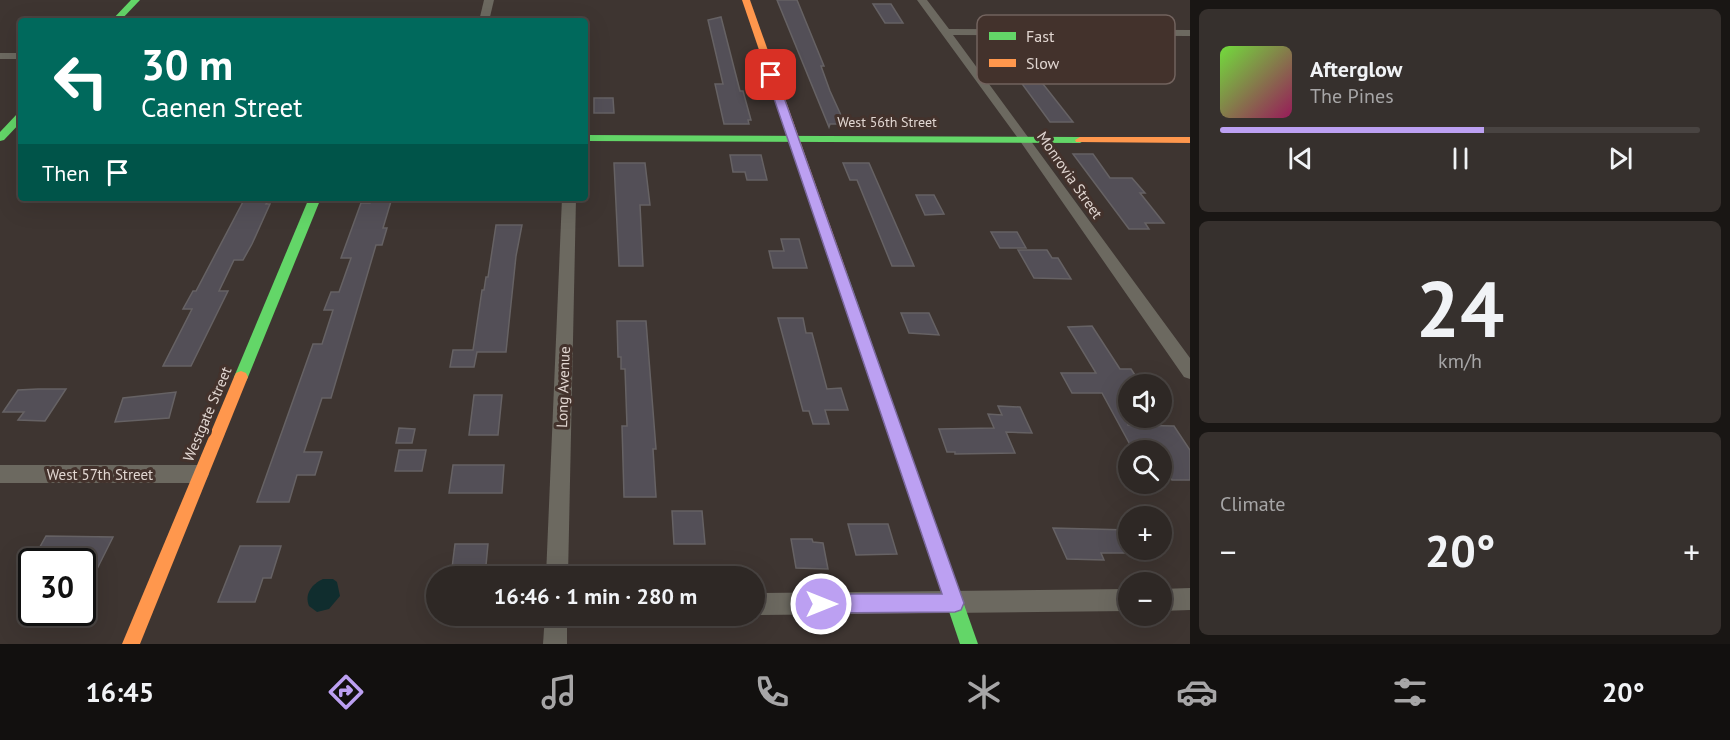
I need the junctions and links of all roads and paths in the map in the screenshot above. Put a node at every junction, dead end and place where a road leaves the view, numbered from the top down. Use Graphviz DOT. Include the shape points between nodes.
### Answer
graph roads {
  1 [pos="136,0"];
  2 [pos="489,0"];
  3 [pos="746,0"];
  4 [pos="921,0"];
  5 [pos="118,18"];
  6 [pos="485,18"];
  7 [pos="946,33"];
  8 [pos="977,33"];
  9 [pos="0,56"];
  10 [pos="18,56"];
  11 [pos="977,75"];
  12 [pos="984,84"];
  13 [pos="18,119"];
  14 [pos="0,138"];
  15 [pos="588,138"];
  16 [pos="1024,138"];
  17 [pos="793,139"];
  18 [pos="1190,140"];
  19 [pos="314,201"];
  20 [pos="569,201"];
  21 [pos="1190,372"];
  22 [pos="0,474"];
  23 [pos="199,474"];
  24 [pos="557,566"];
  25 [pos="1190,599"];
  26 [pos="1118,600"];
  27 [pos="1172,600"];
  28 [pos="955,603"];
  29 [pos="765,604"];
  30 [pos="556,626"];
  31 [pos="131,644"];
  32 [pos="555,644"];
  33 [pos="969,644"];
  1 -- 5 [label="street"];
  2 -- 6 [label="street"];
  3 -- 17 [label="street"];
  4 -- 7 [label="street, Monrovia Street"];
  7 -- 8 [label="street"];
  7 -- 11 [label="street, Monrovia Street"];
  9 -- 10 [label="street"];
  12 -- 16 [label="street, Monrovia Street"];
  13 -- 14 [label="street"];
  15 -- 17 [label="street, West 56th Street"];
  16 -- 17 [label="street, West 56th Street"];
  16 -- 18 [label="street, West 56th Street"];
  16 -- 21 [label="street, Monrovia Street"];
  17 -- 28 [label="street"];
  19 -- 23 [label="street, Westgate Street"];
  20 -- 24 [label="street, Long Avenue"];
  22 -- 23 [label="street, West 57th Street"];
  23 -- 31 [label="street, Westgate Street"];
  25 -- 27 [label="street"];
  26 -- 28 [label="street"];
  28 -- 29 [label="street"];
  28 -- 33 [label="street"];
  30 -- 32 [label="street"];
}
